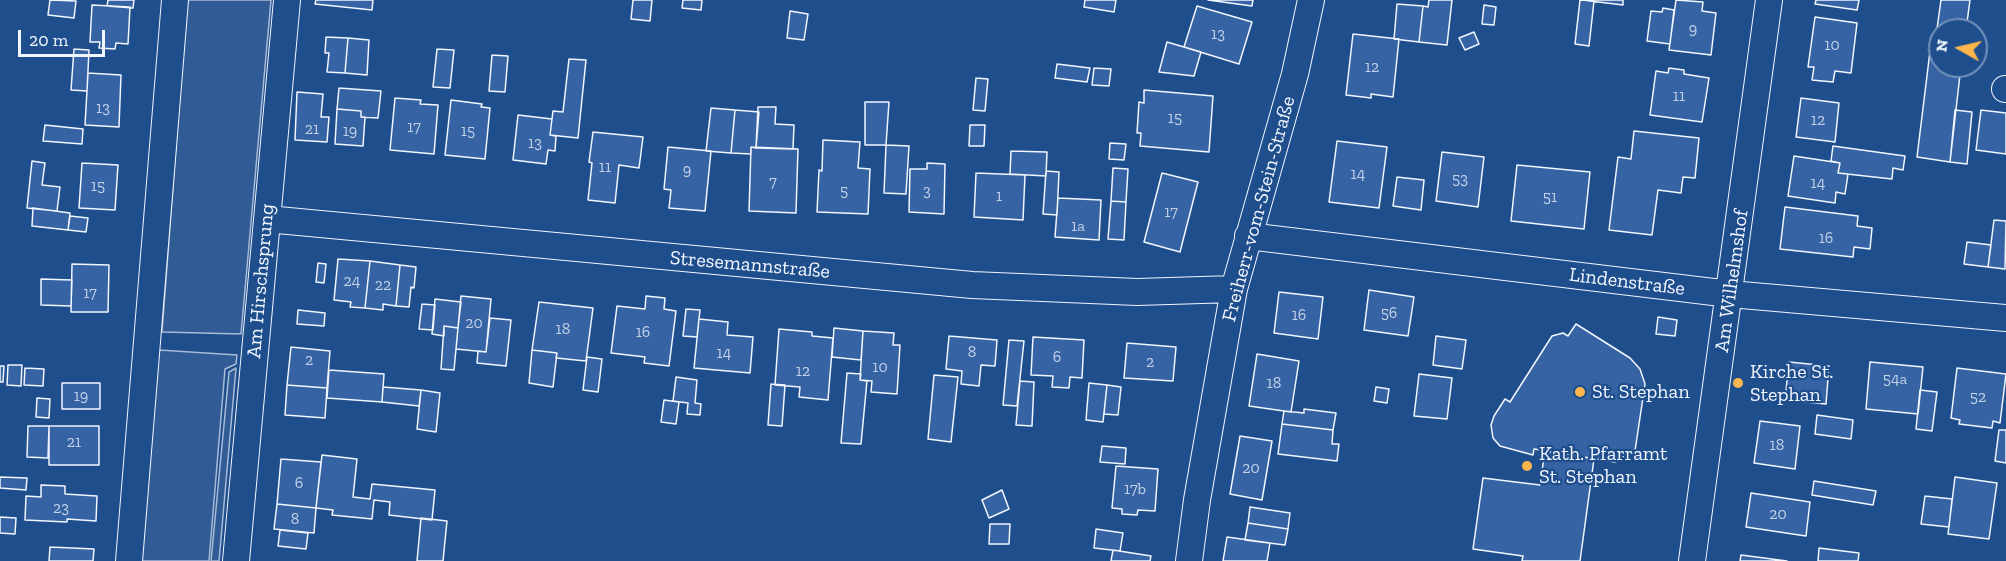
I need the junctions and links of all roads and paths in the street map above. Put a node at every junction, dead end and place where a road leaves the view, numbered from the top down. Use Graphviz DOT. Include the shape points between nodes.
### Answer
graph roads {
  1 [pos="175,0"];
  2 [pos="286,0"];
  3 [pos="1311,0"];
  4 [pos="1770,0"];
  5 [pos="267,219"];
  6 [pos="1248,236"];
  7 [pos="1234,290"];
  8 [pos="1730,294"];
  9 [pos="2006,318"];
  10 [pos="129,561"];
  11 [pos="236,561"];
  12 [pos="1189,561"];
  13 [pos="1692,561"];
  1 -- 10 [label="street"];
  2 -- 5 [label="street, Am Hirschsprung"];
  3 -- 6 [label="street, Freiherr-vom-Stein-Straße" via="1295,74"];
  4 -- 8 [label="street, Am Wilhelmshof"];
  5 -- 7 [label="street, Stresemannstraße" via="972,285 1137,292"];
  5 -- 11 [label="street, Am Hirschsprung"];
  6 -- 7 [label="street, Freiherr-vom-Stein-Straße"];
  6 -- 8 [label="street, Lindenstraße"];
  7 -- 12 [label="street, Freiherr-vom-Stein-Straße"];
  8 -- 9 [label="street, Lindenstraße"];
  8 -- 13 [label="street, Am Wilhelmshof"];
}
